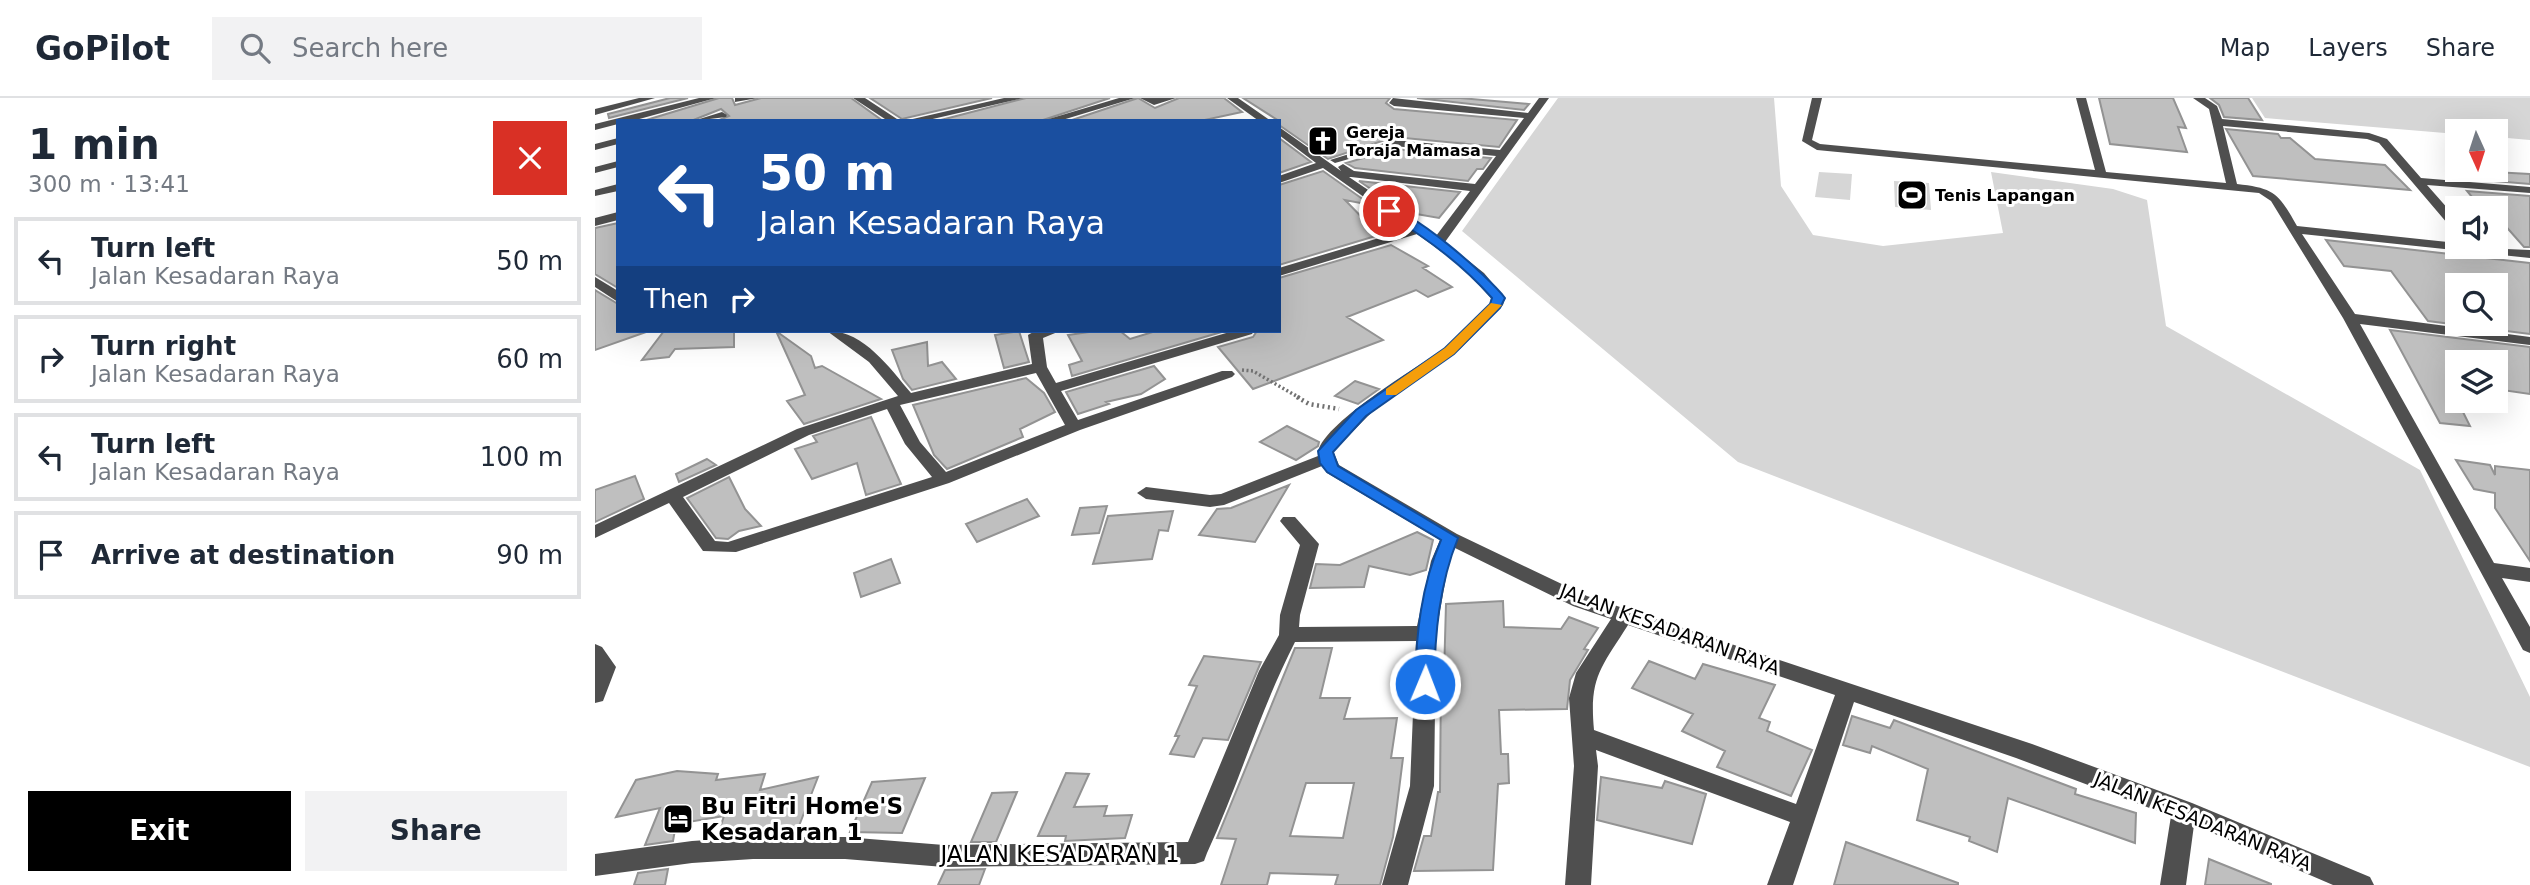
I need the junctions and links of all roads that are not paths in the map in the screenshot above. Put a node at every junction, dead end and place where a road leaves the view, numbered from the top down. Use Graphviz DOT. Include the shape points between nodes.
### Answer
graph roads {
  1 [pos="650,98"];
  2 [pos="711,98"];
  3 [pos="753,98"];
  4 [pos="858,98"];
  5 [pos="1018,98"];
  6 [pos="1130,98"];
  7 [pos="1145,98"];
  8 [pos="1171,98"];
  9 [pos="1232,98"];
  10 [pos="1398,98"];
  11 [pos="1544,98"];
  12 [pos="1817,98"];
  13 [pos="2081,98"];
  14 [pos="2198,98"];
  15 [pos="738,100"];
  16 [pos="2223,100"];
  17 [pos="2214,108"];
  18 [pos="595,112"];
  19 [pos="722,115"];
  20 [pos="1531,116"];
  21 [pos="626,119"];
  22 [pos="706,119"];
  23 [pos="892,119"];
  24 [pos="918,119"];
  25 [pos="1054,119"];
  26 [pos="1263,119"];
  27 [pos="616,122"];
  28 [pos="2217,122"];
  29 [pos="595,127"];
  30 [pos="1281,131"];
  31 [pos="616,142"];
  32 [pos="595,147"];
  33 [pos="1503,154"];
  34 [pos="1325,163"];
  35 [pos="616,165"];
  36 [pos="595,170"];
  37 [pos="2101,174"];
  38 [pos="1281,179"];
  39 [pos="2418,181"];
  40 [pos="2232,186"];
  41 [pos="616,188"];
  42 [pos="1476,188"];
  43 [pos="2530,190"];
  44 [pos="595,193"];
  45 [pos="2445,213"];
  46 [pos="616,217"];
  47 [pos="595,222"];
  48 [pos="1420,229"];
  49 [pos="2293,229"];
  50 [pos="1437,244"];
  51 [pos="2445,245"];
  52 [pos="2508,252"];
  53 [pos="2530,254"];
  54 [pos="1281,271"];
  55 [pos="595,281"];
  56 [pos="616,297"];
  57 [pos="2350,318"];
  58 [pos="837,333"];
  59 [pos="1044,333"];
  60 [pos="1240,333"];
  61 [pos="2530,341"];
  62 [pos="1040,367"];
  63 [pos="1227,374"];
  64 [pos="1051,389"];
  65 [pos="899,400"];
  66 [pos="1074,427"];
  67 [pos="1327,458"];
  68 [pos="943,479"];
  69 [pos="1146,493"];
  70 [pos="673,496"];
  71 [pos="1289,521"];
  72 [pos="595,532"];
  73 [pos="1450,538"];
  74 [pos="2489,569"];
  75 [pos="2530,575"];
  76 [pos="1623,616"];
  77 [pos="1426,633"];
  78 [pos="1289,635"];
  79 [pos="2530,645"];
  80 [pos="595,652"];
  81 [pos="1847,691"];
  82 [pos="595,695"];
  83 [pos="1584,736"];
  84 [pos="2184,810"];
  85 [pos="1803,817"];
  86 [pos="595,865"];
  87 [pos="1395,885"];
  88 [pos="1578,885"];
  89 [pos="1780,885"];
  90 [pos="2173,885"];
  91 [pos="2361,885"];
  1 -- 18 [label="street"];
  2 -- 21 [label="street"];
  3 -- 15 [label="street"];
  4 -- 23 [label="street"];
  5 -- 24 [label="street"];
  6 -- 25 [label="street"];
  7 -- 8 [label="street" via="1154,102"];
  9 -- 26 [label="street"];
  10 -- 20 [label="street" via="1394,103"];
  11 -- 20 [label="street"];
  12 -- 37 [label="street" via="1807,141 1811,146"];
  13 -- 37 [label="street"];
  14 -- 17 [label="street"];
  16 -- 17 [label="street"];
  17 -- 28 [label="street"];
  19 -- 22 [label="street"];
  20 -- 33 [label="street"];
  27 -- 29 [label="street"];
  28 -- 39 [label="street" via="2374,138 2386,143"];
  28 -- 40 [label="street"];
  30 -- 34 [label="street"];
  31 -- 32 [label="street"];
  33 -- 42 [label="street"];
  33 -- 42 [label="street" via="1394,143 1335,160 1351,174"];
  34 -- 38 [label="street"];
  34 -- 48 [label="street"];
  35 -- 36 [label="street"];
  37 -- 40 [label="street"];
  39 -- 43 [label="street"];
  39 -- 45 [label="street"];
  40 -- 49 [label="street" via="2271,194"];
  41 -- 44 [label="street"];
  42 -- 50 [label="street"];
  46 -- 47 [label="street"];
  48 -- 50 [label="street"];
  48 -- 54 [label="street"];
  49 -- 51 [label="street"];
  49 -- 57 [label="street"];
  50 -- 67 [label="street" via="1489,285 1498,301 1450,351 1361,413 1331,443 1325,451"];
  52 -- 53 [label="street"];
  55 -- 56 [label="street"];
  57 -- 61 [label="street"];
  57 -- 74 [label="street"];
  58 -- 65 [label="street" via="874,359"];
  59 -- 62 [label="street" via="1035,335"];
  60 -- 64 [label="street"];
  62 -- 64 [label="street"];
  62 -- 65 [label="street"];
  63 -- 66 [label="street"];
  64 -- 66 [label="street"];
  65 -- 68 [label="street" via="913,444"];
  65 -- 70 [label="street" via="803,432"];
  66 -- 68 [label="street"];
  67 -- 69 [label="street" via="1224,499"];
  67 -- 73 [label="street, JALAN KESADARAN RAYA" via="1333,469"];
  68 -- 70 [label="street" via="717,549 710,547"];
  70 -- 72 [label="street"];
  71 -- 78 [label="street" via="1310,544 1290,615"];
  73 -- 76 [label="street, JALAN KESADARAN RAYA" via="1580,601"];
  73 -- 77 [label="street" via="1440,561"];
  74 -- 75 [label="street"];
  74 -- 79 [label="street"];
  76 -- 81 [label="street, JALAN KESADARAN RAYA"];
  76 -- 83 [label="street" via="1583,684"];
  77 -- 78 [label="street"];
  77 -- 87 [label="street" via="1422,786"];
  78 -- 86 [label="street, JALAN KESADARAN 1" via="1195,853 944,856 845,848 753,848"];
  80 -- 82 [label="street" via="605,667"];
  81 -- 84 [label="street, JALAN KESADARAN RAYA"];
  81 -- 85 [label="street"];
  83 -- 85 [label="street"];
  83 -- 88 [label="street"];
  84 -- 90 [label="street"];
  84 -- 91 [label="street, JALAN KESADARAN RAYA"];
  85 -- 89 [label="street"];
}
